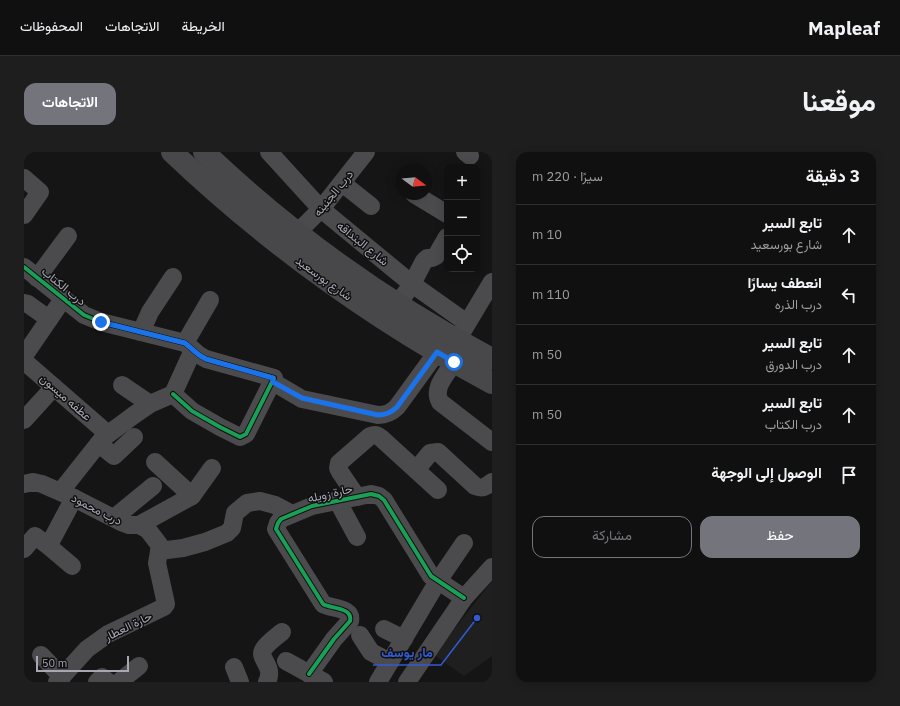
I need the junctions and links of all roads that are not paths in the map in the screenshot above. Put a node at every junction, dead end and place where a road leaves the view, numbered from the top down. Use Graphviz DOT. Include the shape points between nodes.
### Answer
graph roads {
  1 [pos="172,152"];
  2 [pos="204,152"];
  3 [pos="269,152"];
  4 [pos="366,152"];
  5 [pos="24,178"];
  6 [pos="342,183"];
  7 [pos="424,200"];
  8 [pos="371,206"];
  9 [pos="321,209"];
  10 [pos="444,212"];
  11 [pos="25,213"];
  12 [pos="298,232"];
  13 [pos="68,236"];
  14 [pos="444,242"];
  15 [pos="31,272"];
  16 [pos="173,277"];
  17 [pos="492,282"];
  18 [pos="412,284"];
  19 [pos="63,299"];
  20 [pos="210,300"];
  21 [pos="24,303"];
  22 [pos="398,304"];
  23 [pos="49,319"];
  24 [pos="141,332"];
  25 [pos="462,332"];
  26 [pos="189,347"];
  27 [pos="24,356"];
  28 [pos="446,357"];
  29 [pos="492,359"];
  30 [pos="24,361"];
  31 [pos="273,380"];
  32 [pos="492,383"];
  33 [pos="122,385"];
  34 [pos="54,387"];
  35 [pos="173,394"];
  36 [pos="150,404"];
  37 [pos="24,420"];
  38 [pos="134,437"];
  39 [pos="103,439"];
  40 [pos="492,442"];
  41 [pos="155,462"];
  42 [pos="212,468"];
  43 [pos="416,470"];
  44 [pos="492,482"];
  45 [pos="24,484"];
  46 [pos="153,486"];
  47 [pos="438,490"];
  48 [pos="68,494"];
  49 [pos="192,496"];
  50 [pos="357,497"];
  51 [pos="337,500"];
  52 [pos="292,514"];
  53 [pos="114,518"];
  54 [pos="139,525"];
  55 [pos="357,537"];
  56 [pos="464,543"];
  57 [pos="46,544"];
  58 [pos="24,549"];
  59 [pos="159,551"];
  60 [pos="72,566"];
  61 [pos="492,567"];
  62 [pos="438,582"];
  63 [pos="464,598"];
  64 [pos="166,604"];
  65 [pos="384,629"];
  66 [pos="282,632"];
  67 [pos="360,635"];
  68 [pos="404,639"];
  69 [pos="41,655"];
  70 [pos="286,661"];
  71 [pos="390,662"];
  72 [pos="139,666"];
  73 [pos="317,678"];
  74 [pos="58,681"];
  75 [pos="97,682"];
  76 [pos="108,682"];
  77 [pos="118,682"];
  78 [pos="267,682"];
  79 [pos="378,682"];
  80 [pos="407,682"];
  1 -- 28 [label="main road, شارع بورسعيد" via="240,213 302,263 368,310"];
  2 -- 12 [label="main road, شارع بورسعيد"];
  3 -- 9 [label="street, شارع البنداقه"];
  4 -- 6 [label="street, درب الجنينه"];
  5 -- 11 [label="street" via="40,192"];
  6 -- 8 [label="street"];
  6 -- 9 [label="street, درب الجنينه"];
  7 -- 10 [label="street"];
  9 -- 12 [label="street, درب الجنينه"];
  9 -- 18 [label="street, شارع البنداقه"];
  12 -- 22 [label="main road, شارع بورسعيد"];
  13 -- 15 [label="street"];
  14 -- 18 [label="street" via="436,256 424,261"];
  15 -- 19 [label="street, درب الكتاب"];
  16 -- 24 [label="street" via="144,307"];
  17 -- 25 [label="street"];
  18 -- 22 [label="street"];
  18 -- 25 [label="street, شارع البنداقه"];
  19 -- 23 [label="street"];
  19 -- 24 [label="street, درب الكتاب" via="92,319"];
  20 -- 26 [label="street"];
  21 -- 23 [label="street"];
  22 -- 25 [label="main road, شارع بورسعيد"];
  23 -- 27 [label="street"];
  24 -- 26 [label="street, درب الكتاب"];
  25 -- 29 [label="main road, شارع بورسعيد"];
  26 -- 31 [label="street, درب الكتاب" via="206,359"];
  26 -- 35 [label="street"];
  28 -- 31 [label="street, درب الكتاب" via="392,412 385,415 302,398"];
  28 -- 32 [label="main road, شارع بورسعيد"];
  28 -- 40 [label="street" via="437,397"];
  30 -- 34 [label="street, عطفه ميسون"];
  31 -- 35 [label="street" via="246,434 240,437 192,411"];
  33 -- 36 [label="street"];
  34 -- 37 [label="street"];
  34 -- 39 [label="street, عطفه ميسون"];
  35 -- 36 [label="street"];
  36 -- 39 [label="street"];
  38 -- 39 [label="street, عطفه ميسون" via="114,456"];
  39 -- 48 [label="street"];
  41 -- 49 [label="street"];
  42 -- 49 [label="street"];
  43 -- 44 [label="street" via="430,453 438,452 475,486 485,487"];
  43 -- 47 [label="street"];
  43 -- 50 [label="street" via="378,435 370,436 339,463 340,472"];
  45 -- 48 [label="street, درب محمود" via="37,482"];
  46 -- 53 [label="street"];
  48 -- 53 [label="street, درب محمود"];
  48 -- 57 [label="street" via="50,543"];
  49 -- 54 [label="street"];
  50 -- 51 [label="street, حارة زويله"];
  50 -- 62 [label="street, حارة زويله" via="371,494 384,500 431,576"];
  51 -- 52 [label="street, حارة زويله"];
  51 -- 55 [label="street"];
  52 -- 59 [label="street" via="260,501 247,503 235,513 232,528 227,533 183,548"];
  52 -- 73 [label="street, حارة زويله" via="281,519 276,529 323,604 341,608 351,618 334,639"];
  53 -- 54 [label="street, درب محمود" via="129,525"];
  54 -- 59 [label="street, درب محمود" via="148,530 158,543"];
  56 -- 62 [label="street"];
  57 -- 58 [label="street" via="35,536"];
  57 -- 60 [label="street"];
  59 -- 64 [label="street, درب محمود" via="157,563"];
  61 -- 63 [label="street"];
  62 -- 63 [label="street, حارة زويله"];
  62 -- 68 [label="street"];
  63 -- 80 [label="street"];
  64 -- 74 [label="street, حارة العطار" via="162,609 108,634 87,649"];
  65 -- 68 [label="street"];
  66 -- 78 [label="street" via="262,652 270,669 270,678"];
  67 -- 71 [label="street" via="371,652"];
  68 -- 71 [label="street"];
  69 -- 74 [label="street"];
  70 -- 73 [label="street"];
  71 -- 79 [label="street"];
  72 -- 77 [label="street"];
  75 -- 76 [label="street" via="102,677"];
}
